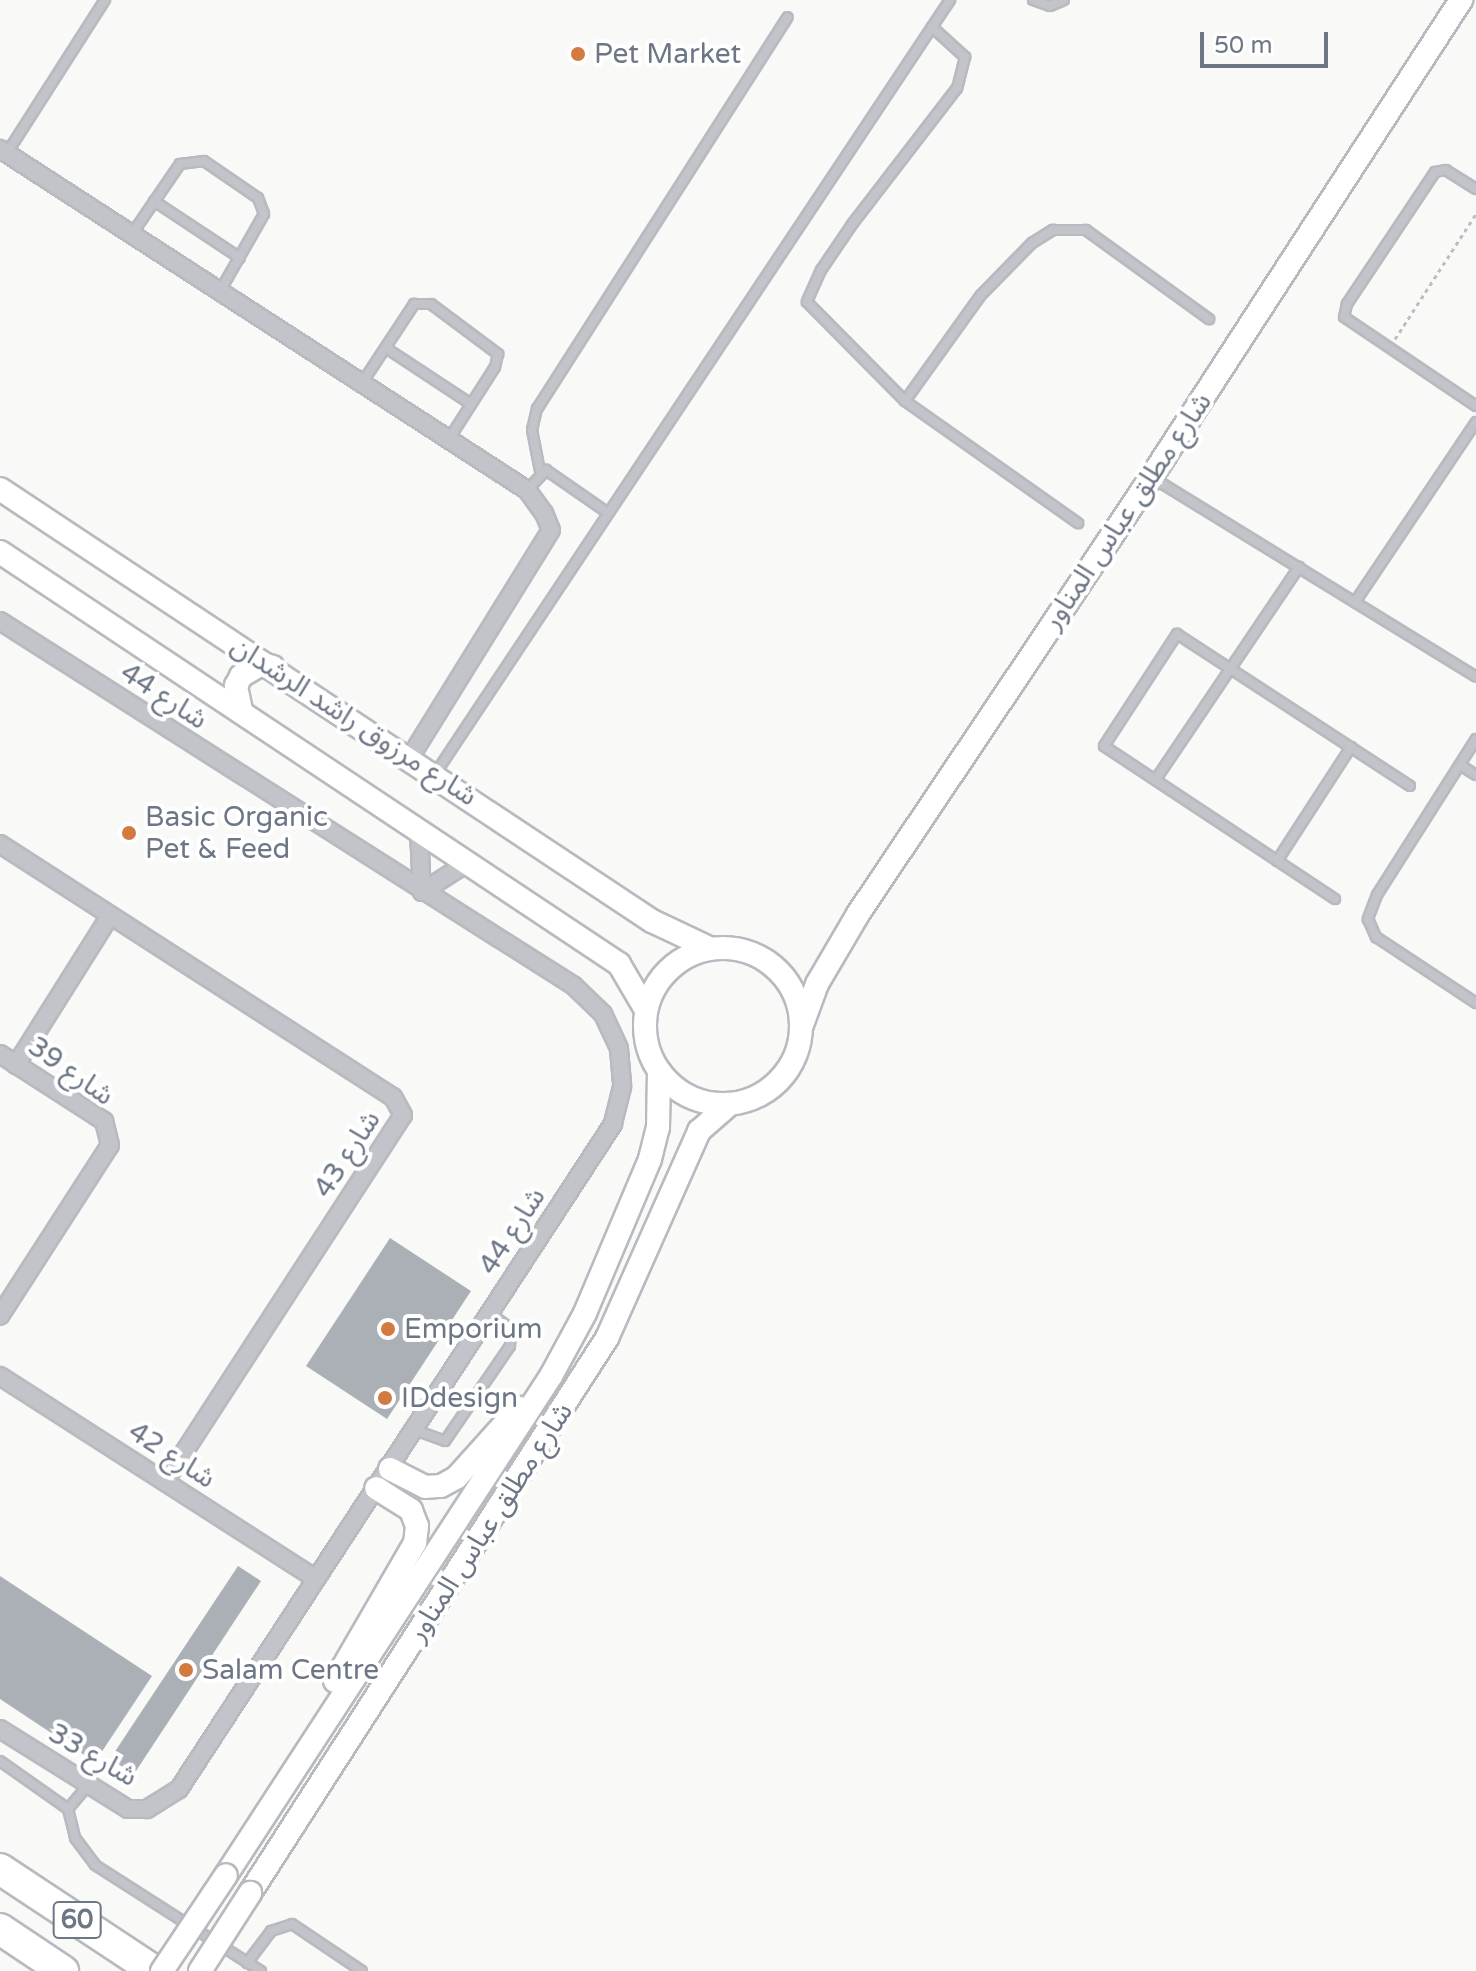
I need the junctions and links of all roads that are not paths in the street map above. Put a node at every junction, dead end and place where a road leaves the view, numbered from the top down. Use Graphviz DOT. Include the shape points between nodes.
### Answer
graph roads {
  1 [pos="105,0"];
  2 [pos="950,0"];
  3 [pos="1033,0"];
  4 [pos="1064,0"];
  5 [pos="1463,2"];
  6 [pos="788,17"];
  7 [pos="932,27"];
  8 [pos="4,151"];
  9 [pos="1476,189"];
  10 [pos="154,201"];
  11 [pos="131,234"];
  12 [pos="240,258"];
  13 [pos="220,291"];
  14 [pos="1209,319"];
  15 [pos="386,348"];
  16 [pos="362,383"];
  17 [pos="905,401"];
  18 [pos="471,404"];
  19 [pos="1476,406"];
  20 [pos="1476,422"];
  21 [pos="449,439"];
  22 [pos="540,471"];
  23 [pos="1152,476"];
  24 [pos="0,489"];
  25 [pos="527,490"];
  26 [pos="608,513"];
  27 [pos="1078,523"];
  28 [pos="0,552"];
  29 [pos="1299,567"];
  30 [pos="1355,602"];
  31 [pos="0,621"];
  32 [pos="273,667"];
  33 [pos="1230,669"];
  34 [pos="1476,677"];
  35 [pos="241,710"];
  36 [pos="1476,739"];
  37 [pos="1351,747"];
  38 [pos="410,757"];
  39 [pos="1460,765"];
  40 [pos="435,774"];
  41 [pos="1476,775"];
  42 [pos="1156,779"];
  43 [pos="1410,786"];
  44 [pos="419,831"];
  45 [pos="0,844"];
  46 [pos="1277,861"];
  47 [pos="467,863"];
  48 [pos="422,892"];
  49 [pos="1335,899"];
  50 [pos="110,916"];
  51 [pos="709,948"];
  52 [pos="1476,1003"];
  53 [pos="646,1010"];
  54 [pos="802,1025"];
  55 [pos="0,1054"];
  56 [pos="16,1065"];
  57 [pos="659,1071"];
  58 [pos="730,1104"];
  59 [pos="490,1313"];
  60 [pos="0,1316"];
  61 [pos="0,1376"];
  62 [pos="551,1376"];
  63 [pos="415,1430"];
  64 [pos="390,1469"];
  65 [pos="165,1481"];
  66 [pos="376,1488"];
  67 [pos="315,1578"];
  68 [pos="0,1729"];
  69 [pos="310,1744"];
  70 [pos="0,1761"];
  71 [pos="87,1786"];
  72 [pos="164,1802"];
  73 [pos="68,1809"];
  74 [pos="0,1869"];
  75 [pos="0,1929"];
  76 [pos="247,1963"];
  77 [pos="63,1971"];
  78 [pos="154,1971"];
  79 [pos="162,1971"];
  80 [pos="200,1971"];
  81 [pos="261,1971"];
  82 [pos="362,1971"];
  1 -- 8 [label="lane"];
  2 -- 7 [label="lane"];
  3 -- 4 [label="lane" via="1050,6"];
  5 -- 23 [label="street, شارع مطلق عباس المناور"];
  6 -- 22 [label="lane" via="543,398 532,430"];
  7 -- 17 [label="lane" via="965,57 957,88 853,223 821,270 807,302"];
  7 -- 26 [label="lane"];
  8 -- 11 [label="street"];
  9 -- 19 [label="lane" via="1446,170 1435,172 1347,304 1347,324"];
  10 -- 11 [label="lane"];
  10 -- 12 [label="lane"];
  10 -- 12 [label="lane" via="180,164 204,161 254,194 264,220"];
  11 -- 13 [label="street"];
  12 -- 13 [label="lane"];
  13 -- 16 [label="street"];
  14 -- 17 [label="lane" via="1086,230 1053,230 1032,243 981,295"];
  15 -- 16 [label="lane"];
  15 -- 18 [label="lane"];
  15 -- 18 [label="lane" via="414,304 431,304 498,354"];
  16 -- 21 [label="street"];
  17 -- 27 [label="lane"];
  18 -- 21 [label="lane"];
  20 -- 30 [label="lane"];
  21 -- 25 [label="street"];
  22 -- 25 [label="lane"];
  22 -- 26 [label="lane" via="551,472"];
  23 -- 29 [label="lane"];
  23 -- 54 [label="street, شارع مطلق عباس المناور" via="858,914 817,984"];
  24 -- 32 [label="street, شارع مرزوق راشد الرشدان"];
  25 -- 38 [label="street" via="551,530"];
  26 -- 40 [label="lane"];
  28 -- 35 [label="street, شارع مرزوق راشد الرشدان"];
  29 -- 30 [label="lane"];
  29 -- 33 [label="lane"];
  30 -- 34 [label="lane"];
  31 -- 48 [label="street, شارع 44"];
  32 -- 35 [label="street" via="262,664 241,676 236,686"];
  32 -- 38 [label="street, شارع مرزوق راشد الرشدان"];
  33 -- 37 [label="lane"];
  33 -- 42 [label="lane"];
  33 -- 42 [label="lane" via="1177,634 1104,746"];
  35 -- 44 [label="street, شارع مرزوق راشد الرشدان"];
  36 -- 39 [label="lane"];
  37 -- 43 [label="lane"];
  37 -- 46 [label="lane"];
  38 -- 40 [label="street, شارع مرزوق راشد الرشدان"];
  39 -- 41 [label="lane"];
  39 -- 52 [label="lane" via="1377,895 1368,919 1376,937"];
  40 -- 51 [label="street, شارع مرزوق راشد الرشدان" via="652,921"];
  42 -- 46 [label="lane"];
  44 -- 47 [label="street, شارع مرزوق راشد الرشدان"];
  44 -- 48 [label="street"];
  45 -- 50 [label="street, شارع 43"];
  46 -- 49 [label="lane"];
  47 -- 48 [label="street"];
  47 -- 53 [label="street, شارع مرزوق راشد الرشدان" via="619,964"];
  48 -- 59 [label="street, شارع 44" via="574,986 603,1014 619,1049 622,1087 613,1124"];
  50 -- 56 [label="street"];
  50 -- 65 [label="street, شارع 43" via="393,1097 403,1115"];
  51 -- 53 [label="street" via="668,969"];
  51 -- 54 [label="street" via="732,947 774,965 799,1003"];
  53 -- 57 [label="street" via="649,1052"];
  54 -- 58 [label="street" via="796,1054 782,1079 767,1091"];
  55 -- 56 [label="street, شارع 39"];
  56 -- 60 [label="street, شارع 39" via="104,1121 110,1145"];
  57 -- 58 [label="street" via="690,1097"];
  57 -- 62 [label="street, شارع مطلق عباس المناور" via="658,1128 650,1159 585,1313"];
  58 -- 80 [label="street, شارع مطلق عباس المناور, bridge" via="699,1131 599,1352"];
  59 -- 63 [label="street, شارع 44"];
  59 -- 63 [label="lane" via="511,1329 510,1346 445,1441"];
  61 -- 65 [label="street, شارع 42"];
  62 -- 64 [label="street" via="457,1477 425,1487"];
  62 -- 69 [label="street, شارع مطلق عباس المناور"];
  63 -- 64 [label="street, شارع 44"];
  64 -- 66 [label="street, شارع 44"];
  65 -- 67 [label="street, شارع 42"];
  66 -- 67 [label="street, شارع 44"];
  66 -- 69 [label="street" via="411,1510 417,1526 415,1543 336,1680"];
  67 -- 72 [label="street, شارع 44" via="179,1789"];
  68 -- 71 [label="street, شارع 33"];
  69 -- 79 [label="street, شارع مطلق عباس المناور, bridge"];
  70 -- 73 [label="lane"];
  71 -- 72 [label="street, شارع 33" via="128,1809"];
  71 -- 73 [label="lane"];
  73 -- 76 [label="lane" via="75,1838 95,1865"];
  74 -- 78 [label="highway, 60"];
  75 -- 77 [label="highway, 60"];
  76 -- 81 [label="lane"];
  76 -- 82 [label="lane" via="271,1931 292,1924"];
}
